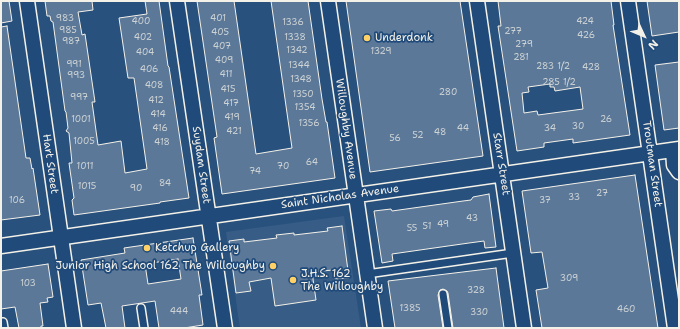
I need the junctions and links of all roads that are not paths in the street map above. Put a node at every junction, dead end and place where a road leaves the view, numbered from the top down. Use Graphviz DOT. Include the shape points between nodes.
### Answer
graph roads {
  1 [pos="27,1"];
  2 [pos="177,1"];
  3 [pos="328,1"];
  4 [pos="477,1"];
  5 [pos="628,1"];
  6 [pos="676,149"];
  7 [pos="650,153"];
  8 [pos="679,172"];
  9 [pos="503,174"];
  10 [pos="356,195"];
  11 [pos="208,216"];
  12 [pos="61,237"];
  13 [pos="1,246"];
  14 [pos="513,253"];
  15 [pos="367,274"];
  16 [pos="443,294"];
  17 [pos="141,308"];
  18 [pos="74,328"];
  19 [pos="144,328"];
  20 [pos="225,328"];
  21 [pos="375,328"];
  22 [pos="448,328"];
  23 [pos="524,328"];
  24 [pos="675,328"];
  1 -- 12 [label="street, Hart Street"];
  2 -- 11 [label="street, Suydam Street"];
  3 -- 10 [label="street, Willoughby Avenue"];
  4 -- 9 [label="street, Starr Street"];
  5 -- 7 [label="street, Troutman Street"];
  6 -- 7 [label="street, Saint Nicholas Avenue"];
  6 -- 8 [label="street" via="674,165"];
  7 -- 9 [label="street, Saint Nicholas Avenue"];
  7 -- 24 [label="street, Troutman Street"];
  9 -- 10 [label="street, Saint Nicholas Avenue"];
  9 -- 14 [label="street, Starr Street"];
  10 -- 11 [label="street, Saint Nicholas Avenue"];
  10 -- 15 [label="street, Willoughby Avenue"];
  11 -- 12 [label="street, Saint Nicholas Avenue"];
  11 -- 20 [label="street, Suydam Street"];
  12 -- 13 [label="street, Saint Nicholas Avenue"];
  12 -- 18 [label="street, Hart Street"];
  14 -- 15 [label="lane"];
  14 -- 23 [label="street, Starr Street"];
  15 -- 21 [label="street, Willoughby Avenue"];
  16 -- 22 [label="lane"];
  17 -- 19 [label="lane"];
}
